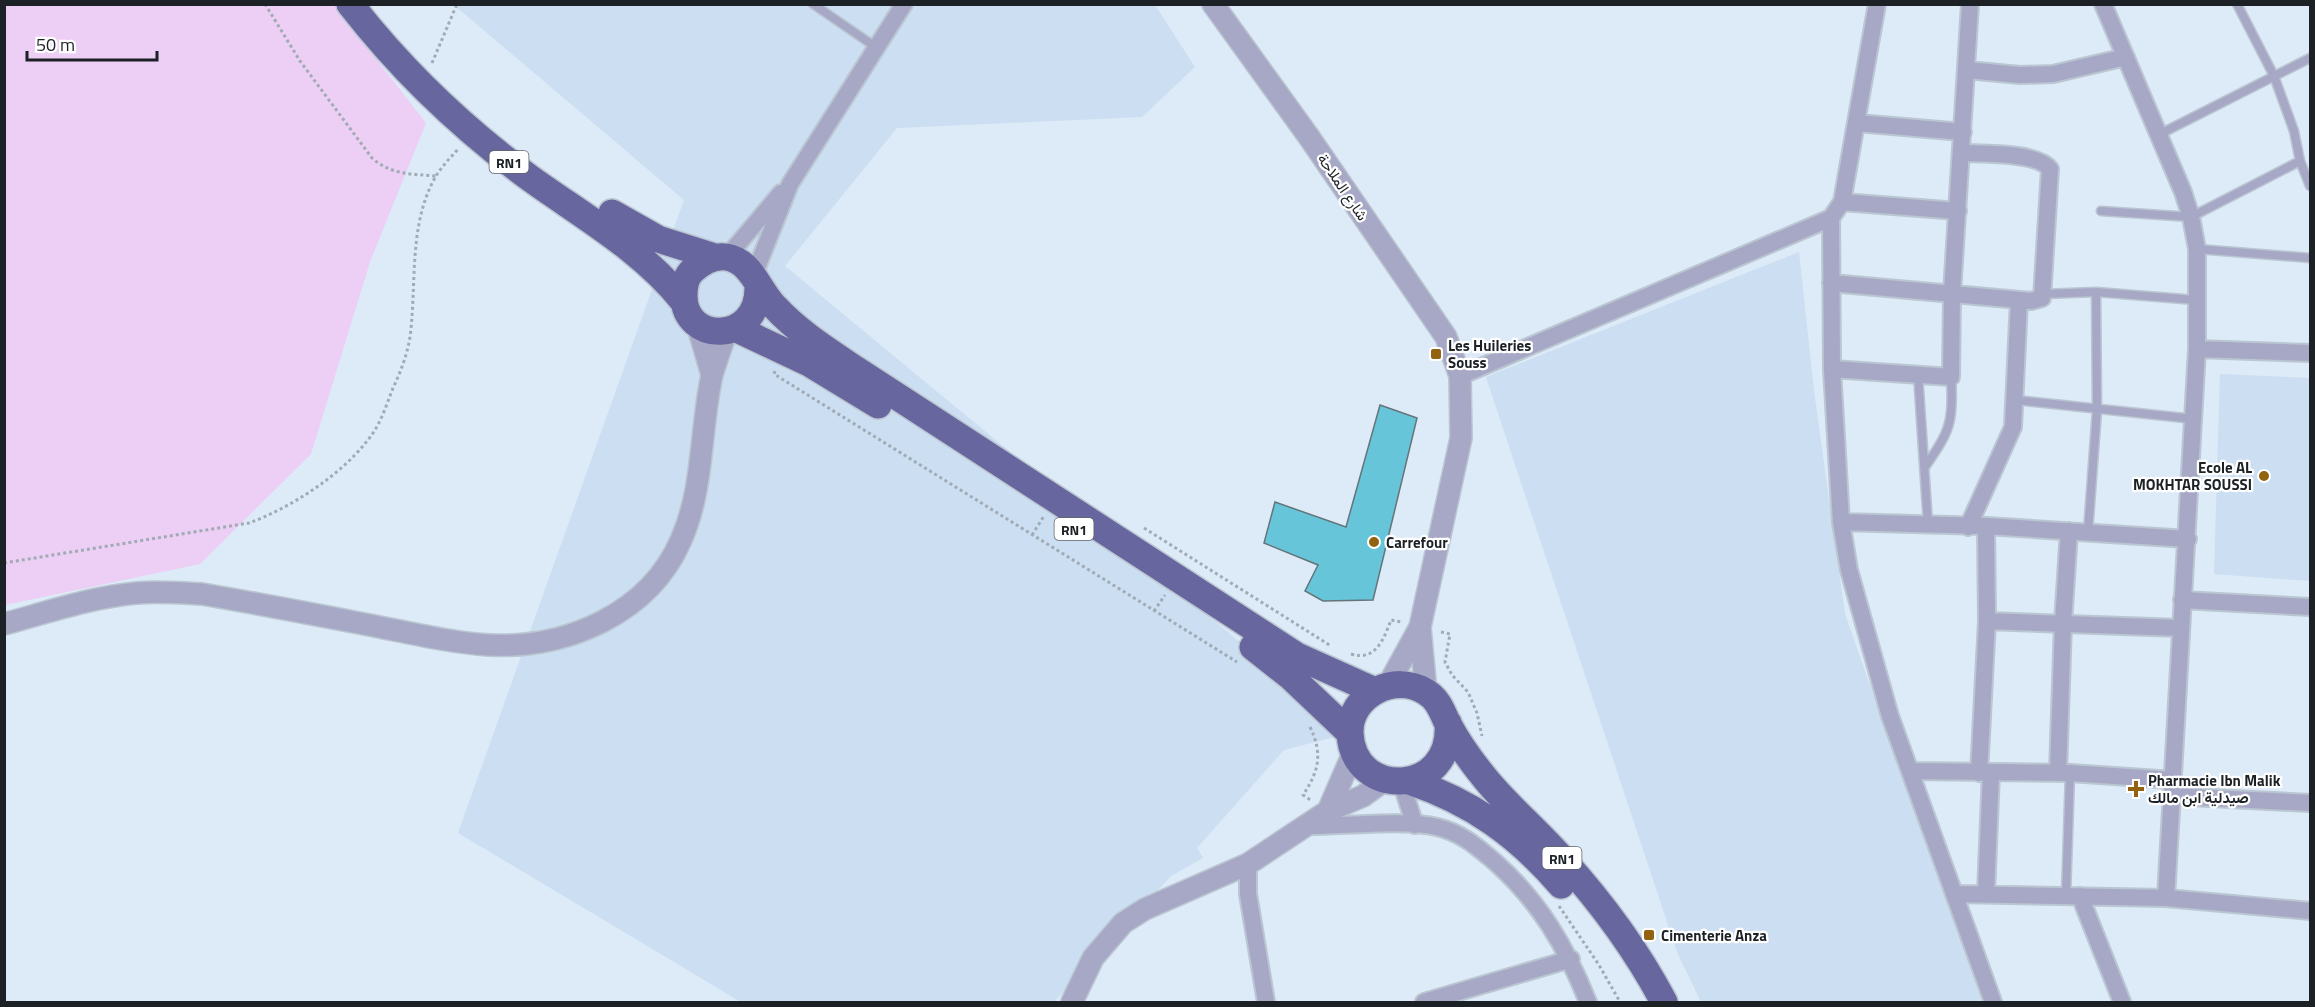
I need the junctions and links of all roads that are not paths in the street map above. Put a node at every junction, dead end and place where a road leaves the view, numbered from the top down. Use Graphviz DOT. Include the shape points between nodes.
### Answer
graph roads {
  1 [pos="350,4"];
  2 [pos="373,4"];
  3 [pos="813,4"];
  4 [pos="904,4"];
  5 [pos="1213,4"];
  6 [pos="1877,4"];
  7 [pos="1970,4"];
  8 [pos="2103,4"];
  9 [pos="2237,4"];
  10 [pos="877,48"];
  11 [pos="2126,57"];
  12 [pos="2310,58"];
  13 [pos="1967,70"];
  14 [pos="2274,76"];
  15 [pos="1857,123"];
  16 [pos="1963,132"];
  17 [pos="2160,134"];
  18 [pos="1962,153"];
  19 [pos="2300,161"];
  20 [pos="790,184"];
  21 [pos="2310,186"];
  22 [pos="1842,202"];
  23 [pos="1958,211"];
  24 [pos="2102,212"];
  25 [pos="2191,217"];
  26 [pos="1831,218"];
  27 [pos="2197,249"];
  28 [pos="721,257"];
  29 [pos="2310,258"];
  30 [pos="756,282"];
  31 [pos="1831,283"];
  32 [pos="2096,292"];
  33 [pos="1952,293"];
  34 [pos="2044,294"];
  35 [pos="2019,300"];
  36 [pos="2196,300"];
  37 [pos="690,313"];
  38 [pos="731,330"];
  39 [pos="2197,349"];
  40 [pos="2310,353"];
  41 [pos="1832,369"];
  42 [pos="1918,374"];
  43 [pos="712,375"];
  44 [pos="1460,376"];
  45 [pos="1951,377"];
  46 [pos="2016,400"];
  47 [pos="2097,410"];
  48 [pos="2194,419"];
  49 [pos="1924,468"];
  50 [pos="1841,522"];
  51 [pos="1928,524"];
  52 [pos="1986,526"];
  53 [pos="1968,527"];
  54 [pos="2069,531"];
  55 [pos="2088,532"];
  56 [pos="2188,538"];
  57 [pos="2182,600"];
  58 [pos="2310,607"];
  59 [pos="1987,621"];
  60 [pos="2063,623"];
  61 [pos="4,624"];
  62 [pos="1411,625"];
  63 [pos="2180,628"];
  64 [pos="1381,688"];
  65 [pos="1426,692"];
  66 [pos="1448,723"];
  67 [pos="1352,742"];
  68 [pos="1910,771"];
  69 [pos="1985,772"];
  70 [pos="2064,773"];
  71 [pos="1398,781"];
  72 [pos="2172,788"];
  73 [pos="2310,802"];
  74 [pos="1329,811"];
  75 [pos="1415,825"];
  76 [pos="1309,826"];
  77 [pos="1248,864"];
  78 [pos="1986,893"];
  79 [pos="1956,894"];
  80 [pos="2073,896"];
  81 [pos="2166,898"];
  82 [pos="2310,911"];
  83 [pos="1571,959"];
  84 [pos="1072,1002"];
  85 [pos="1266,1002"];
  86 [pos="1424,1002"];
  87 [pos="1587,1002"];
  88 [pos="1644,1002"];
  89 [pos="1664,1002"];
  90 [pos="1993,1002"];
  91 [pos="2122,1002"];
  1 -- 37 [label="highway, RN1" via="414,80 471,133 632,248 665,278"];
  2 -- 28 [label="highway, RN1" via="428,70 529,159 642,232"];
  3 -- 10 [label="lane"];
  4 -- 10 [label="street"];
  5 -- 44 [label="street, شارع الملاحة" via="1446,337"];
  6 -- 15 [label="street"];
  7 -- 13 [label="street"];
  8 -- 11 [label="street"];
  9 -- 14 [label="lane"];
  10 -- 20 [label="street"];
  11 -- 13 [label="street" via="2053,74"];
  11 -- 17 [label="street"];
  12 -- 14 [label="lane"];
  13 -- 16 [label="street"];
  14 -- 17 [label="lane"];
  14 -- 19 [label="lane" via="2295,130"];
  15 -- 16 [label="street"];
  15 -- 22 [label="street"];
  16 -- 18 [label="street"];
  17 -- 25 [label="street"];
  18 -- 23 [label="street"];
  18 -- 34 [label="street" via="2032,159 2050,169"];
  19 -- 21 [label="lane"];
  19 -- 25 [label="lane"];
  20 -- 28 [label="street"];
  20 -- 30 [label="street"];
  22 -- 23 [label="street"];
  22 -- 26 [label="street"];
  23 -- 33 [label="street"];
  24 -- 25 [label="lane"];
  25 -- 27 [label="street"];
  26 -- 31 [label="street"];
  26 -- 44 [label="street"];
  27 -- 29 [label="lane"];
  27 -- 36 [label="street"];
  28 -- 30 [label="highway, RN1" via="742,263"];
  28 -- 37 [label="highway" via="701,262 690,273 684,286"];
  30 -- 38 [label="highway" via="754,312"];
  30 -- 64 [label="highway, RN1" via="775,308 819,344 1055,500 1297,656"];
  31 -- 33 [label="street"];
  31 -- 41 [label="street"];
  32 -- 34 [label="lane"];
  32 -- 36 [label="lane"];
  32 -- 47 [label="lane"];
  33 -- 35 [label="street"];
  33 -- 45 [label="street"];
  34 -- 35 [label="street" via="2035,301"];
  35 -- 46 [label="street"];
  36 -- 39 [label="street"];
  37 -- 38 [label="highway, RN1" via="711,331"];
  37 -- 43 [label="street"];
  38 -- 43 [label="street"];
  38 -- 67 [label="highway, RN1" via="781,349 834,378 1047,513 1162,600 1275,664"];
  39 -- 40 [label="street"];
  39 -- 48 [label="street"];
  41 -- 42 [label="street"];
  41 -- 50 [label="street"];
  42 -- 45 [label="street"];
  42 -- 49 [label="lane"];
  43 -- 61 [label="street" via="694,496 680,543 632,604 563,637 514,645 462,642 173,592 103,598"];
  44 -- 62 [label="street, شارع الملاحة" via="1461,438"];
  45 -- 49 [label="lane" via="1953,407 1949,427"];
  46 -- 47 [label="lane"];
  46 -- 53 [label="street" via="2013,427"];
  47 -- 48 [label="lane"];
  47 -- 55 [label="lane"];
  48 -- 56 [label="street"];
  49 -- 51 [label="lane"];
  50 -- 51 [label="street"];
  50 -- 68 [label="street" via="1868,642"];
  51 -- 53 [label="street"];
  52 -- 53 [label="street"];
  52 -- 54 [label="street"];
  52 -- 59 [label="street"];
  54 -- 55 [label="street"];
  54 -- 60 [label="street"];
  55 -- 56 [label="street"];
  56 -- 57 [label="street"];
  57 -- 58 [label="street"];
  57 -- 63 [label="street"];
  59 -- 60 [label="street"];
  59 -- 69 [label="street"];
  60 -- 63 [label="street"];
  60 -- 70 [label="street"];
  62 -- 64 [label="street"];
  62 -- 65 [label="street"];
  63 -- 72 [label="street"];
  64 -- 65 [label="highway, RN1" via="1401,684"];
  64 -- 67 [label="highway" via="1357,709"];
  65 -- 66 [label="highway, RN1"];
  66 -- 71 [label="highway" via="1443,755 1429,772"];
  66 -- 89 [label="highway, RN1" via="1485,779 1562,858 1608,914"];
  67 -- 71 [label="highway, RN1" via="1366,769"];
  67 -- 74 [label="street"];
  68 -- 69 [label="street"];
  68 -- 79 [label="street"];
  69 -- 70 [label="street"];
  69 -- 78 [label="street"];
  70 -- 72 [label="street"];
  70 -- 80 [label="lane"];
  71 -- 74 [label="street"];
  71 -- 75 [label="street"];
  71 -- 88 [label="highway, RN1" via="1466,804 1529,851 1589,919"];
  72 -- 73 [label="street"];
  72 -- 81 [label="street"];
  74 -- 76 [label="street"];
  75 -- 76 [label="street"];
  75 -- 83 [label="street" via="1435,826 1466,836 1516,880 1541,910"];
  76 -- 77 [label="street"];
  77 -- 84 [label="street" via="1123,922 1093,958"];
  77 -- 85 [label="street" via="1248,894"];
  78 -- 79 [label="street"];
  78 -- 80 [label="street"];
  79 -- 90 [label="street"];
  80 -- 81 [label="street"];
  80 -- 91 [label="street"];
  81 -- 82 [label="street"];
  83 -- 86 [label="street"];
  83 -- 87 [label="street"];
}
